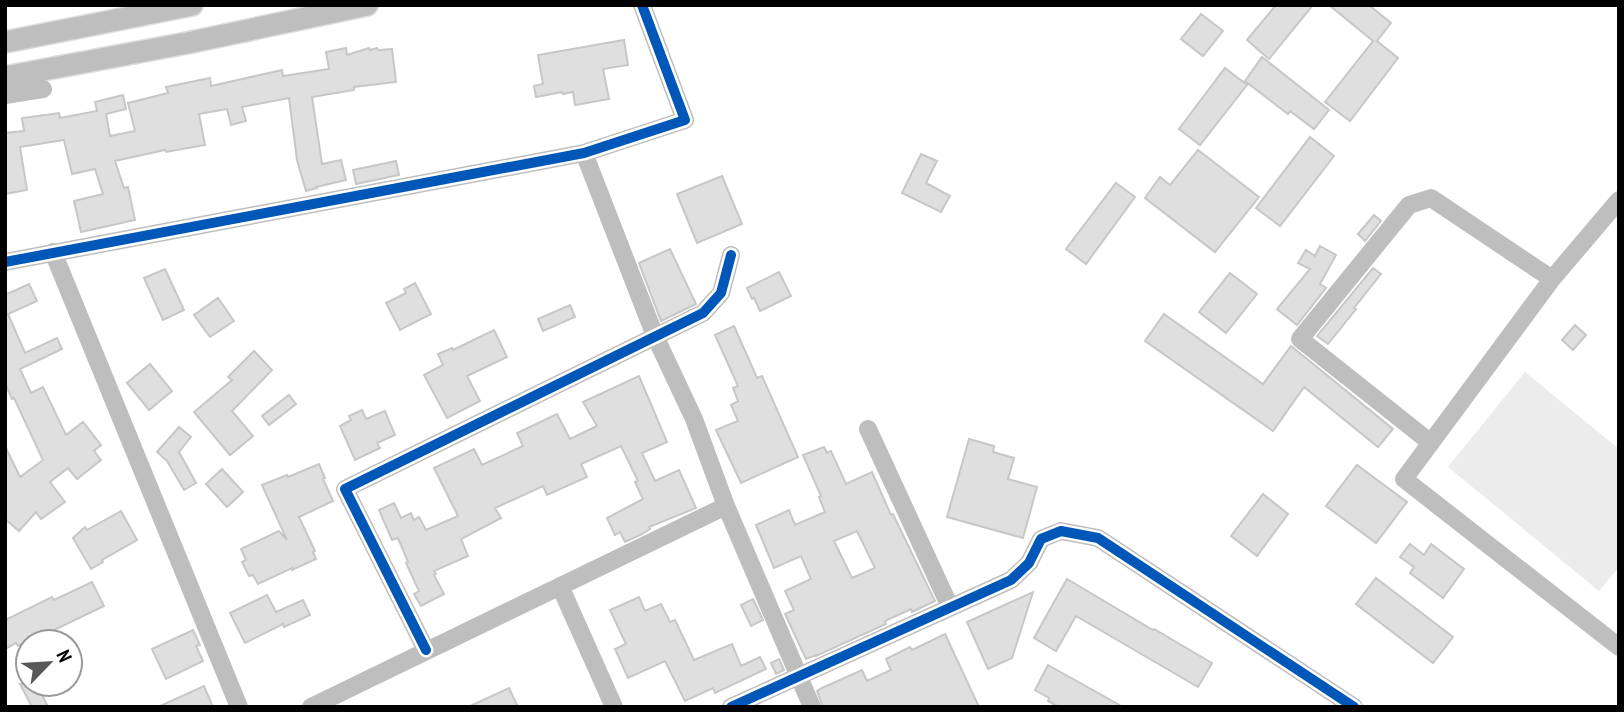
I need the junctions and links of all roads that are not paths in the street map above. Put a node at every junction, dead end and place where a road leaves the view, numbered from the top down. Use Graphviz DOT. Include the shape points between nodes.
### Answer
graph roads {
  1 [pos="192,5"];
  2 [pos="367,5"];
  3 [pos="642,5"];
  4 [pos="5,42"];
  5 [pos="5,77"];
  6 [pos="43,89"];
  7 [pos="5,95"];
  8 [pos="584,153"];
  9 [pos="1619,200"];
  10 [pos="53,252"];
  11 [pos="731,255"];
  12 [pos="5,262"];
  13 [pos="1552,279"];
  14 [pos="655,336"];
  15 [pos="868,429"];
  16 [pos="1431,443"];
  17 [pos="726,506"];
  18 [pos="560,586"];
  19 [pos="950,607"];
  20 [pos="1619,647"];
  21 [pos="426,650"];
  22 [pos="799,676"];
  23 [pos="1346,705"];
  24 [pos="239,707"];
  25 [pos="311,707"];
  26 [pos="614,707"];
  27 [pos="731,707"];
  28 [pos="812,707"];
  1 -- 4 [label="main road"];
  2 -- 5 [label="main road"];
  3 -- 8 [label="street" via="685,120"];
  6 -- 7 [label="street"];
  8 -- 10 [label="street"];
  8 -- 14 [label="street"];
  9 -- 13 [label="street"];
  10 -- 12 [label="street"];
  10 -- 24 [label="street"];
  11 -- 14 [label="street" via="721,293 703,313"];
  13 -- 16 [label="street"];
  13 -- 16 [label="street" via="1431,198 1409,205 1300,339"];
  14 -- 17 [label="street" via="694,419"];
  14 -- 21 [label="street" via="345,489"];
  15 -- 19 [label="street"];
  16 -- 20 [label="street" via="1404,479"];
  17 -- 18 [label="street"];
  17 -- 22 [label="street"];
  18 -- 21 [label="street"];
  18 -- 26 [label="street"];
  19 -- 22 [label="street"];
  19 -- 23 [label="street" via="1011,580 1029,563 1041,539 1061,531 1098,538"];
  21 -- 25 [label="street"];
  22 -- 27 [label="street"];
  22 -- 28 [label="street"];
}
